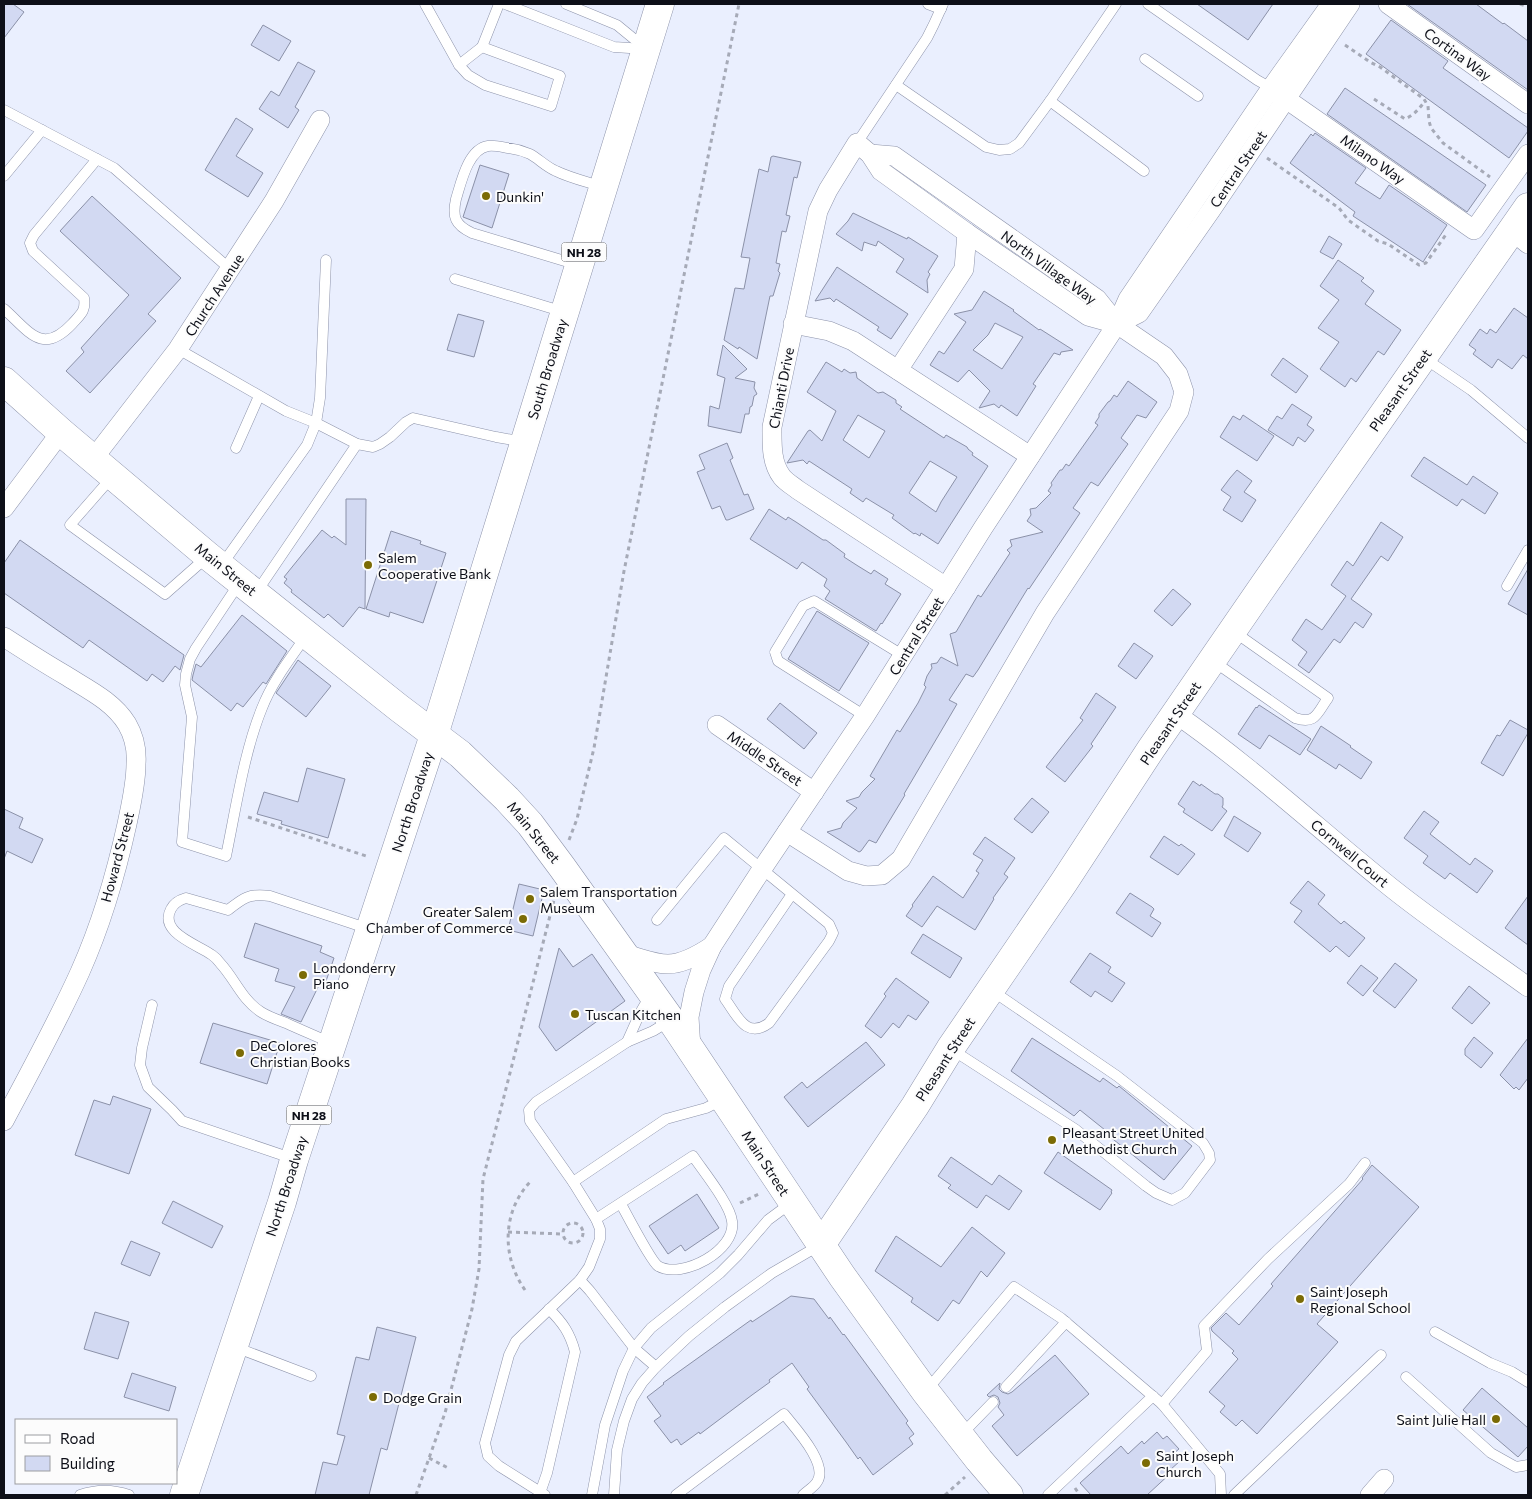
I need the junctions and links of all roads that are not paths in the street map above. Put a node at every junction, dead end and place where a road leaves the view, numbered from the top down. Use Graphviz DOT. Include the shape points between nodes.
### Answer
graph roads {
  1 [pos="426,4"];
  2 [pos="500,4"];
  3 [pos="505,4"];
  4 [pos="566,4"];
  5 [pos="660,4"];
  6 [pos="928,4"];
  7 [pos="1116,4"];
  8 [pos="1148,4"];
  9 [pos="1331,4"];
  10 [pos="1350,4"];
  11 [pos="1388,4"];
  12 [pos="942,6"];
  13 [pos="482,47"];
  14 [pos="646,49"];
  15 [pos="1146,59"];
  16 [pos="460,65"];
  17 [pos="896,85"];
  18 [pos="1278,93"];
  19 [pos="1198,96"];
  20 [pos="1050,101"];
  21 [pos="1528,104"];
  22 [pos="4,110"];
  23 [pos="320,120"];
  24 [pos="42,130"];
  25 [pos="863,148"];
  26 [pos="1528,154"];
  27 [pos="97,159"];
  28 [pos="1144,171"];
  29 [pos="4,176"];
  30 [pos="604,188"];
  31 [pos="1528,207"];
  32 [pos="968,233"];
  33 [pos="1520,237"];
  34 [pos="996,253"];
  35 [pos="326,260"];
  36 [pos="579,265"];
  37 [pos="230,269"];
  38 [pos="964,269"];
  39 [pos="454,279"];
  40 [pos="4,308"];
  41 [pos="564,312"];
  42 [pos="793,324"];
  43 [pos="1118,324"];
  44 [pos="178,349"];
  45 [pos="1423,357"];
  46 [pos="898,370"];
  47 [pos="4,381"];
  48 [pos="260,396"];
  49 [pos="316,423"];
  50 [pos="61,432"];
  51 [pos="1528,438"];
  52 [pos="525,442"];
  53 [pos="357,444"];
  54 [pos="236,448"];
  55 [pos="1030,456"];
  56 [pos="93,458"];
  57 [pos="113,476"];
  58 [pos="4,508"];
  59 [pos="1528,550"];
  60 [pos="231,574"];
  61 [pos="1507,586"];
  62 [pos="946,587"];
  63 [pos="1233,631"];
  64 [pos="308,634"];
  65 [pos="4,637"];
  66 [pos="904,656"];
  67 [pos="1212,661"];
  68 [pos="1176,714"];
  69 [pos="865,716"];
  70 [pos="716,725"];
  71 [pos="434,735"];
  72 [pos="814,792"];
  73 [pos="787,832"];
  74 [pos="762,869"];
  75 [pos="792,894"];
  76 [pos="657,920"];
  77 [pos="370,930"];
  78 [pos="712,946"];
  79 [pos="624,954"];
  80 [pos="1528,987"];
  81 [pos="990,990"];
  82 [pos="652,992"];
  83 [pos="152,1005"];
  84 [pos="672,1020"];
  85 [pos="627,1042"];
  86 [pos="333,1043"];
  87 [pos="950,1049"];
  88 [pos="691,1050"];
  89 [pos="724,1099"];
  90 [pos="4,1121"];
  91 [pos="294,1160"];
  92 [pos="1365,1163"];
  93 [pos="573,1182"];
  94 [pos="792,1203"];
  95 [pos="620,1204"];
  96 [pos="596,1219"];
  97 [pos="821,1245"];
  98 [pos="580,1280"];
  99 [pos="549,1309"];
  100 [pos="1066,1322"];
  101 [pos="1435,1332"];
  102 [pos="233,1347"];
  103 [pos="634,1348"];
  104 [pos="1381,1355"];
  105 [pos="656,1366"];
  106 [pos="311,1376"];
  107 [pos="1406,1377"];
  108 [pos="1528,1382"];
  109 [pos="1006,1387"];
  110 [pos="925,1391"];
  111 [pos="1153,1396"];
  112 [pos="993,1402"];
  113 [pos="1162,1404"];
  114 [pos="960,1436"];
  115 [pos="1528,1465"];
  116 [pos="1384,1479"];
  117 [pos="542,1494"];
  118 [pos="80,1495"];
  119 [pos="129,1495"];
  120 [pos="184,1495"];
  121 [pos="592,1495"];
  122 [pos="614,1495"];
  123 [pos="676,1495"];
  124 [pos="803,1495"];
  125 [pos="1008,1495"];
  126 [pos="1048,1495"];
  127 [pos="1221,1495"];
  128 [pos="1234,1495"];
  129 [pos="1370,1495"];
  1 -- 16 [label="lane"];
  2 -- 13 [label="lane"];
  3 -- 14 [label="lane" via="614,47"];
  4 -- 14 [label="lane" via="617,25"];
  5 -- 14 [label="main road, South Broadway / NH 28"];
  6 -- 12 [label="lane"];
  7 -- 20 [label="lane"];
  8 -- 18 [label="lane"];
  9 -- 18 [label="street, Central Street"];
  10 -- 18 [label="street, Central Street"];
  11 -- 21 [label="street, Cortina Way"];
  12 -- 17 [label="lane" via="931,31"];
  13 -- 16 [label="lane"];
  13 -- 16 [label="lane" via="560,76 551,106 485,85 468,75"];
  14 -- 30 [label="main road, South Broadway / NH 28"];
  15 -- 19 [label="lane"];
  17 -- 20 [label="lane" via="986,147 999,150 1010,150 1019,143"];
  17 -- 25 [label="lane"];
  18 -- 26 [label="street, Milano Way" via="1474,230"];
  18 -- 43 [label="street, Central Street" via="1211,210 1139,313"];
  20 -- 28 [label="lane"];
  22 -- 24 [label="lane"];
  23 -- 37 [label="street, Church Avenue" via="274,201"];
  24 -- 27 [label="lane"];
  24 -- 29 [label="lane"];
  25 -- 32 [label="street, North Village Way" via="881,171"];
  25 -- 42 [label="street, Chianti Drive" via="828,190 818,211"];
  25 -- 43 [label="street, North Village Way" via="894,156 1097,299"];
  27 -- 37 [label="lane" via="114,168"];
  27 -- 40 [label="lane" via="30,243 33,251 84,298 86,307 82,314 56,338 46,340 36,337"];
  30 -- 36 [label="main road, South Broadway / NH 28"];
  30 -- 36 [label="lane" via="556,172 522,150 495,146 480,149 474,155 461,182 453,211 462,228"];
  31 -- 33 [label="main road, Pleasant Street"];
  32 -- 34 [label="street, North Village Way"];
  32 -- 38 [label="street"];
  33 -- 45 [label="main road, Pleasant Street"];
  34 -- 38 [label="street"];
  34 -- 43 [label="street, North Village Way" via="1088,316"];
  35 -- 49 [label="lane"];
  36 -- 41 [label="main road, South Broadway / NH 28"];
  37 -- 44 [label="street, Church Avenue"];
  38 -- 46 [label="street"];
  39 -- 41 [label="lane"];
  41 -- 52 [label="main road, South Broadway / NH 28"];
  42 -- 46 [label="street" via="853,341"];
  42 -- 62 [label="street, Chianti Drive" via="772,427 774,461 782,478"];
  43 -- 55 [label="street, Central Street"];
  43 -- 73 [label="street" via="1164,356 1178,374 1184,392 1179,411 1046,613 900,859 882,875 866,876 848,871"];
  44 -- 48 [label="lane"];
  44 -- 56 [label="street, Church Avenue"];
  45 -- 51 [label="lane" via="1471,390"];
  45 -- 63 [label="main road, Pleasant Street"];
  46 -- 55 [label="street"];
  47 -- 50 [label="main road, Main Street"];
  48 -- 49 [label="lane"];
  48 -- 54 [label="lane"];
  49 -- 53 [label="lane"];
  49 -- 60 [label="lane" via="307,445"];
  50 -- 56 [label="main road, Main Street"];
  50 -- 58 [label="street"];
  52 -- 53 [label="lane" via="413,418 380,444 373,447"];
  52 -- 71 [label="main road, South Broadway / NH 28"];
  53 -- 60 [label="lane"];
  55 -- 62 [label="street, Central Street"];
  56 -- 57 [label="main road, Main Street"];
  57 -- 60 [label="main road, Main Street"];
  57 -- 60 [label="lane" via="70,525 165,594"];
  59 -- 61 [label="lane"];
  60 -- 64 [label="main road, Main Street"];
  60 -- 64 [label="lane" via="190,659 186,674 185,685 192,716 182,842 226,856 252,736 262,706"];
  62 -- 66 [label="street, Central Street"];
  63 -- 67 [label="main road, Pleasant Street"];
  63 -- 67 [label="lane" via="1328,698 1312,720 1305,722"];
  64 -- 71 [label="main road, Main Street"];
  65 -- 90 [label="street, Howard Street" via="114,708 132,734 136,765 125,831 102,913 80,971"];
  66 -- 69 [label="street, Central Street"];
  66 -- 69 [label="lane" via="814,601 802,606 775,652 778,661"];
  67 -- 68 [label="main road, Pleasant Street"];
  68 -- 80 [label="street, Cornwell Court" via="1252,771 1385,883"];
  68 -- 81 [label="main road, Pleasant Street"];
  69 -- 72 [label="street, Central Street"];
  70 -- 72 [label="street, Middle Street"];
  71 -- 77 [label="main road, North Broadway / NH 28"];
  71 -- 79 [label="main road, Main Street" via="468,761 530,824"];
  72 -- 73 [label="street, Central Street"];
  73 -- 74 [label="street, Central Street"];
  74 -- 75 [label="lane"];
  74 -- 76 [label="lane" via="724,838"];
  74 -- 78 [label="street, Central Street"];
  75 -- 75 [label="lane" via="829,924 833,932 830,942 769,1023 762,1029 752,1029 743,1024 725,999 730,986"];
  77 -- 86 [label="main road, North Broadway / NH 28"];
  77 -- 86 [label="lane" via="258,894 249,895 228,910 186,898 179,900 169,912 169,920 176,932 212,954 244,998 263,1014"];
  78 -- 79 [label="street, Central Street" via="694,957 669,964"];
  78 -- 88 [label="street, Central Street" via="701,970 689,1016"];
  79 -- 82 [label="main road, Main Street"];
  81 -- 87 [label="main road, Pleasant Street"];
  81 -- 87 [label="lane" via="1117,1076 1203,1143 1210,1160 1185,1193 1172,1200 1146,1186 1075,1129"];
  82 -- 84 [label="main road, Main Street"];
  82 -- 85 [label="lane"];
  83 -- 91 [label="lane" via="140,1065 148,1087 182,1122"];
  84 -- 85 [label="lane"];
  84 -- 88 [label="main road, Main Street"];
  85 -- 93 [label="lane" via="536,1102 529,1110 530,1121"];
  86 -- 91 [label="main road, North Broadway / NH 28"];
  87 -- 97 [label="main road, Pleasant Street"];
  88 -- 89 [label="main road, Main Street"];
  89 -- 93 [label="lane" via="706,1108 666,1119"];
  89 -- 94 [label="main road, Main Street"];
  91 -- 102 [label="main road, North Broadway / NH 28"];
  92 -- 113 [label="lane" via="1349,1184 1268,1259 1204,1326 1207,1351"];
  93 -- 96 [label="lane"];
  94 -- 97 [label="main road, Main Street"];
  94 -- 103 [label="lane" via="768,1220 720,1273 651,1328"];
  95 -- 95 [label="lane" via="692,1156 729,1209 731,1234 725,1244 696,1264 668,1269 657,1265"];
  95 -- 96 [label="lane"];
  96 -- 98 [label="lane" via="600,1240"];
  97 -- 105 [label="lane" via="772,1273 725,1307"];
  97 -- 110 [label="main road, Main Street"];
  98 -- 99 [label="lane"];
  98 -- 103 [label="lane"];
  99 -- 117 [label="lane" via="562,1322 575,1352"];
  99 -- 117 [label="lane" via="516,1340 485,1443 488,1456 499,1466"];
  100 -- 109 [label="lane"];
  100 -- 110 [label="lane" via="1014,1287"];
  100 -- 111 [label="lane"];
  101 -- 108 [label="lane"];
  102 -- 106 [label="lane"];
  102 -- 120 [label="main road, North Broadway / NH 28"];
  103 -- 105 [label="lane"];
  103 -- 121 [label="lane" via="604,1424"];
  104 -- 128 [label="lane"];
  105 -- 122 [label="lane" via="632,1399 624,1421 617,1450"];
  107 -- 115 [label="lane" via="1491,1453 1516,1467"];
  110 -- 114 [label="main road, Main Street"];
  111 -- 113 [label="lane"];
  111 -- 126 [label="lane"];
  112 -- 114 [label="lane"];
  113 -- 127 [label="lane" via="1220,1474"];
  114 -- 125 [label="main road, Main Street"];
  116 -- 129 [label="street"];
  118 -- 119 [label="lane" via="99,1490"];
  123 -- 124 [label="lane" via="784,1414 821,1468 818,1481"];
}
